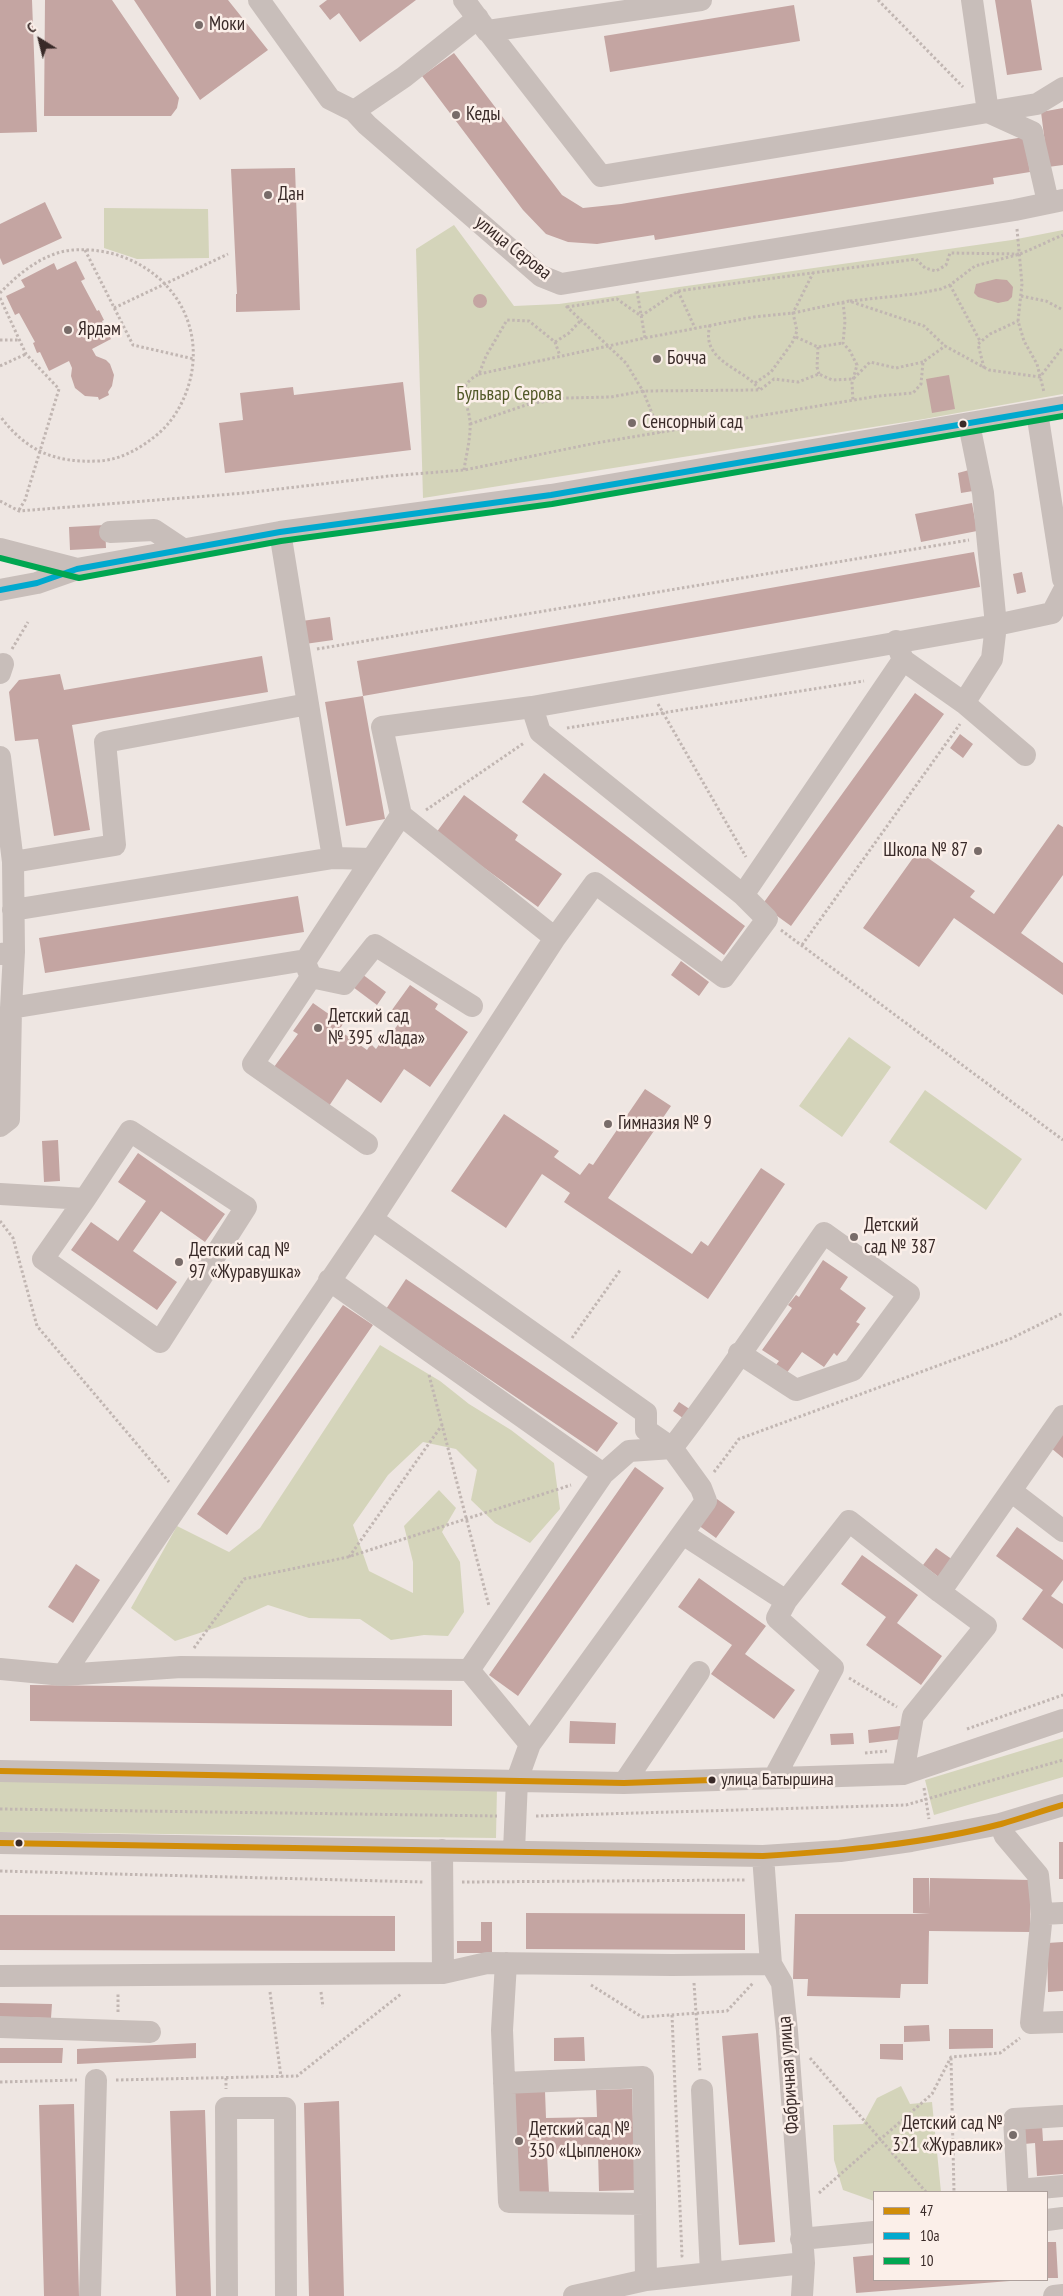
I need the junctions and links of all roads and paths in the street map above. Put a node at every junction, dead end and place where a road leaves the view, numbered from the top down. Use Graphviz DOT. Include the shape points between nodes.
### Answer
graph roads {
  1 [pos="260,0"];
  2 [pos="464,0"];
  3 [pos="701,0"];
  4 [pos="878,0"];
  5 [pos="972,0"];
  6 [pos="483,25"];
  7 [pos="1063,88"];
  8 [pos="966,89"];
  9 [pos="354,111"];
  10 [pos="988,112"];
  11 [pos="1055,201"];
  12 [pos="1015,210"];
  13 [pos="1063,235"];
  14 [pos="85,250"];
  15 [pos="228,254"];
  16 [pos="1020,254"];
  17 [pos="813,273"];
  18 [pos="635,274"];
  19 [pos="165,283"];
  20 [pos="950,285"];
  21 [pos="678,291"];
  22 [pos="0,294"];
  23 [pos="1021,296"];
  24 [pos="0,298"];
  25 [pos="559,301"];
  26 [pos="849,301"];
  27 [pos="843,302"];
  28 [pos="567,307"];
  29 [pos="114,308"];
  30 [pos="1063,310"];
  31 [pos="794,313"];
  32 [pos="641,316"];
  33 [pos="582,320"];
  34 [pos="1018,321"];
  35 [pos="710,325"];
  36 [pos="695,328"];
  37 [pos="796,337"];
  38 [pos="645,338"];
  39 [pos="0,340"];
  40 [pos="20,340"];
  41 [pos="980,341"];
  42 [pos="555,342"];
  43 [pos="843,343"];
  44 [pos="609,346"];
  45 [pos="945,346"];
  46 [pos="818,347"];
  47 [pos="1063,347"];
  48 [pos="26,354"];
  49 [pos="560,356"];
  50 [pos="194,359"];
  51 [pos="923,362"];
  52 [pos="0,366"];
  53 [pos="984,368"];
  54 [pos="479,374"];
  55 [pos="819,374"];
  56 [pos="1040,377"];
  57 [pos="853,379"];
  58 [pos="755,383"];
  59 [pos="760,390"];
  60 [pos="643,392"];
  61 [pos="853,400"];
  62 [pos="1049,406"];
  63 [pos="0,416"];
  64 [pos="470,424"];
  65 [pos="969,424"];
  66 [pos="660,433"];
  67 [pos="39,452"];
  68 [pos="464,470"];
  69 [pos="0,501"];
  70 [pos="19,511"];
  71 [pos="110,532"];
  72 [pos="280,532"];
  73 [pos="987,537"];
  74 [pos="0,549"];
  75 [pos="184,550"];
  76 [pos="77,570"];
  77 [pos="1063,579"];
  78 [pos="0,590"];
  79 [pos="1063,592"];
  80 [pos="1058,617"];
  81 [pos="28,622"];
  82 [pos="996,625"];
  83 [pos="317,649"];
  84 [pos="898,659"];
  85 [pos="1,669"];
  86 [pos="648,686"];
  87 [pos="308,704"];
  88 [pos="968,706"];
  89 [pos="532,707"];
  90 [pos="663,712"];
  91 [pos="540,732"];
  92 [pos="1025,755"];
  93 [pos="0,757"];
  94 [pos="2,782"];
  95 [pos="405,818"];
  96 [pos="333,858"];
  97 [pos="372,859"];
  98 [pos="13,862"];
  99 [pos="756,875"];
  100 [pos="743,895"];
  101 [pos="14,910"];
  102 [pos="767,919"];
  103 [pos="554,938"];
  104 [pos="802,945"];
  105 [pos="7,953"];
  106 [pos="309,968"];
  107 [pos="472,1006"];
  108 [pos="11,1008"];
  109 [pos="0,1126"];
  110 [pos="1063,1140"];
  111 [pos="367,1144"];
  112 [pos="0,1194"];
  113 [pos="85,1199"];
  114 [pos="372,1219"];
  115 [pos="0,1221"];
  116 [pos="621,1269"];
  117 [pos="329,1280"];
  118 [pos="1063,1313"];
  119 [pos="420,1344"];
  120 [pos="562,1353"];
  121 [pos="739,1354"];
  122 [pos="1063,1416"];
  123 [pos="442,1424"];
  124 [pos="672,1448"];
  125 [pos="603,1474"];
  126 [pos="701,1488"];
  127 [pos="1010,1491"];
  128 [pos="182,1497"];
  129 [pos="467,1519"];
  130 [pos="1063,1531"];
  131 [pos="683,1534"];
  132 [pos="348,1557"];
  133 [pos="940,1592"];
  134 [pos="786,1601"];
  135 [pos="496,1631"];
  136 [pos="181,1667"];
  137 [pos="833,1668"];
  138 [pos="0,1669"];
  139 [pos="469,1670"];
  140 [pos="699,1672"];
  141 [pos="63,1675"];
  142 [pos="913,1716"];
  143 [pos="1063,1720"];
  144 [pos="530,1744"];
  145 [pos="0,1771"];
  146 [pos="903,1774"];
  147 [pos="774,1778"];
  148 [pos="517,1780"];
  149 [pos="624,1783"];
  150 [pos="923,1784"];
  151 [pos="1063,1804"];
  152 [pos="1000,1824"];
  153 [pos="932,1837"];
  154 [pos="0,1843"];
  155 [pos="442,1850"];
  156 [pos="514,1851"];
  157 [pos="763,1856"];
  158 [pos="1052,1914"];
  159 [pos="506,1963"];
  160 [pos="559,1964"];
  161 [pos="771,1964"];
  162 [pos="692,1965"];
  163 [pos="435,1973"];
  164 [pos="268,1974"];
  165 [pos="118,1975"];
  166 [pos="0,1976"];
  167 [pos="696,2013"];
  168 [pos="672,2015"];
  169 [pos="1041,2022"];
  170 [pos="1063,2022"];
  171 [pos="0,2027"];
  172 [pos="117,2030"];
  173 [pos="787,2031"];
  174 [pos="150,2032"];
  175 [pos="951,2057"];
  176 [pos="281,2077"];
  177 [pos="96,2080"];
  178 [pos="0,2082"];
  179 [pos="504,2083"];
  180 [pos="702,2090"];
  181 [pos="1063,2116"];
  182 [pos="879,2139"];
  183 [pos="1063,2186"];
  184 [pos="925,2191"];
  185 [pos="954,2191"];
  186 [pos="645,2204"];
  187 [pos="799,2211"];
  188 [pos="1063,2218"];
  189 [pos="1048,2220"];
  190 [pos="873,2232"];
  191 [pos="801,2239"];
  192 [pos="804,2263"];
  193 [pos="646,2271"];
  194 [pos="711,2273"];
  195 [pos="673,2287"];
  196 [pos="1063,2295"];
  197 [pos="90,2296"];
  198 [pos="227,2296"];
  199 [pos="286,2296"];
  200 [pos="574,2296"];
  201 [pos="802,2296"];
  202 [pos="1054,2296"];
  1 -- 9 [label="street, улица Серова" via="330,99"];
  2 -- 6 [label="street"];
  3 -- 6 [label="street"];
  4 -- 8 [label="path"];
  5 -- 10 [label="street"];
  6 -- 9 [label="street"];
  6 -- 10 [label="street" via="601,176"];
  7 -- 10 [label="street" via="1037,104"];
  9 -- 18 [label="street, улица Серова" via="374,131 561,284"];
  10 -- 11 [label="street" via="1032,132"];
  11 -- 12 [label="street, улица Серова"];
  12 -- 16 [label="path"];
  12 -- 18 [label="street, улица Серова"];
  13 -- 16 [label="path"];
  14 -- 19 [label="path" via="106,251 138,262"];
  14 -- 22 [label="path" via="72,250 40,260 12,280"];
  14 -- 29 [label="path"];
  15 -- 19 [label="path"];
  16 -- 17 [label="path" via="950,253 946,265 936,271 925,268 916,259"];
  16 -- 20 [label="path" via="975,266"];
  16 -- 23 [label="path"];
  17 -- 21 [label="path"];
  17 -- 31 [label="path"];
  18 -- 32 [label="path"];
  19 -- 29 [label="path"];
  19 -- 50 [label="path" via="182,305 191,331"];
  20 -- 26 [label="path" via="915,294"];
  20 -- 41 [label="path"];
  21 -- 32 [label="path"];
  21 -- 36 [label="path"];
  23 -- 30 [label="path" via="1046,301"];
  23 -- 34 [label="path"];
  24 -- 40 [label="path"];
  25 -- 28 [label="path"];
  26 -- 27 [label="path"];
  26 -- 45 [label="path" via="924,326"];
  27 -- 31 [label="path"];
  27 -- 43 [label="path"];
  28 -- 32 [label="path" via="617,299"];
  28 -- 33 [label="path"];
  29 -- 50 [label="path" via="133,345"];
  31 -- 35 [label="path"];
  31 -- 37 [label="path"];
  32 -- 38 [label="path"];
  33 -- 42 [label="path"];
  33 -- 44 [label="path"];
  34 -- 41 [label="path"];
  34 -- 56 [label="path"];
  35 -- 36 [label="path"];
  35 -- 58 [label="path" via="711,346 721,361"];
  36 -- 38 [label="path"];
  37 -- 46 [label="path"];
  37 -- 58 [label="path" via="771,372"];
  38 -- 44 [label="path"];
  39 -- 40 [label="path"];
  40 -- 48 [label="path"];
  41 -- 53 [label="path"];
  42 -- 49 [label="path"];
  42 -- 54 [label="path" via="528,321 507,320"];
  43 -- 46 [label="path"];
  43 -- 57 [label="path" via="856,363"];
  44 -- 49 [label="path"];
  44 -- 60 [label="path" via="626,363"];
  45 -- 51 [label="path"];
  45 -- 53 [label="path"];
  46 -- 55 [label="path"];
  47 -- 56 [label="path"];
  48 -- 52 [label="path"];
  48 -- 67 [label="path" via="59,390"];
  49 -- 54 [label="path"];
  50 -- 67 [label="path" via="183,402 169,425 142,448 109,461 74,462"];
  51 -- 57 [label="path" via="896,368 870,362"];
  51 -- 61 [label="path" via="921,384 913,393"];
  53 -- 56 [label="path"];
  54 -- 64 [label="path" via="469,380 464,390 463,399"];
  55 -- 57 [label="path" via="832,380"];
  55 -- 59 [label="path" via="798,382 774,379"];
  56 -- 62 [label="path"];
  57 -- 61 [label="path"];
  58 -- 59 [label="path"];
  59 -- 60 [label="path"];
  60 -- 64 [label="path" via="529,404"];
  60 -- 66 [label="path"];
  61 -- 66 [label="path"];
  62 -- 65 [label="street"];
  62 -- 77 [label="street"];
  63 -- 67 [label="path" via="12,432"];
  64 -- 68 [label="path"];
  65 -- 72 [label="street" via="550,494"];
  65 -- 73 [label="street" via="983,493"];
  66 -- 68 [label="path"];
  67 -- 70 [label="path"];
  68 -- 70 [label="path" via="245,493"];
  69 -- 70 [label="path"];
  71 -- 75 [label="street" via="154,530"];
  72 -- 75 [label="street"];
  72 -- 87 [label="street"];
  73 -- 82 [label="street"];
  73 -- 83 [label="path"];
  74 -- 76 [label="street"];
  75 -- 76 [label="street"];
  76 -- 78 [label="street" via="37,583"];
  79 -- 80 [label="street"];
  80 -- 82 [label="street"];
  81 -- 85 [label="path"];
  82 -- 84 [label="street"];
  82 -- 88 [label="street" via="992,659"];
  84 -- 86 [label="street"];
  84 -- 88 [label="street"];
  84 -- 90 [label="path"];
  84 -- 99 [label="street"];
  86 -- 89 [label="street"];
  86 -- 90 [label="path"];
  87 -- 96 [label="street"];
  87 -- 98 [label="street" via="105,742 115,845"];
  88 -- 92 [label="street"];
  88 -- 104 [label="path"];
  89 -- 91 [label="street"];
  89 -- 95 [label="street" via="382,727"];
  90 -- 91 [label="path"];
  90 -- 99 [label="path"];
  91 -- 95 [label="path"];
  91 -- 100 [label="street"];
  93 -- 94 [label="street"];
  94 -- 98 [label="street"];
  95 -- 97 [label="street"];
  95 -- 103 [label="street"];
  96 -- 97 [label="street"];
  96 -- 101 [label="street"];
  97 -- 106 [label="street"];
  98 -- 101 [label="street"];
  99 -- 100 [label="street"];
  100 -- 102 [label="street"];
  101 -- 105 [label="street"];
  102 -- 103 [label="street" via="724,977 595,883"];
  102 -- 104 [label="path"];
  103 -- 114 [label="street"];
  104 -- 110 [label="path"];
  105 -- 108 [label="street"];
  106 -- 107 [label="street" via="344,984 375,945"];
  106 -- 108 [label="street"];
  106 -- 111 [label="street" via="253,1064"];
  108 -- 109 [label="street" via="9,1119"];
  112 -- 113 [label="street"];
  113 -- 113 [label="street" via="43,1259 160,1342 246,1207 130,1131"];
  114 -- 117 [label="street"];
  114 -- 120 [label="street"];
  115 -- 128 [label="path" via="13,1238 37,1326"];
  116 -- 120 [label="path"];
  117 -- 119 [label="street"];
  117 -- 128 [label="street"];
  118 -- 126 [label="path" via="1010,1339 739,1439"];
  119 -- 123 [label="path"];
  119 -- 125 [label="street"];
  120 -- 124 [label="street" via="646,1413 646,1430"];
  121 -- 121 [label="street" via="824,1233 909,1294 853,1370 796,1390"];
  121 -- 124 [label="street"];
  122 -- 127 [label="street"];
  123 -- 129 [label="path"];
  123 -- 132 [label="path"];
  124 -- 125 [label="street" via="629,1451"];
  124 -- 126 [label="street"];
  125 -- 129 [label="path"];
  125 -- 135 [label="street"];
  126 -- 131 [label="street" via="706,1501"];
  127 -- 130 [label="street"];
  127 -- 133 [label="street"];
  128 -- 141 [label="street"];
  129 -- 132 [label="path"];
  129 -- 135 [label="path"];
  131 -- 134 [label="street"];
  131 -- 144 [label="street"];
  132 -- 136 [label="path" via="244,1579"];
  133 -- 134 [label="street" via="849,1521"];
  133 -- 142 [label="street" via="986,1626"];
  134 -- 137 [label="street" via="777,1618"];
  135 -- 139 [label="street"];
  136 -- 139 [label="street"];
  136 -- 141 [label="street"];
  137 -- 142 [label="path"];
  137 -- 147 [label="street"];
  138 -- 141 [label="street"];
  139 -- 144 [label="street"];
  140 -- 149 [label="street"];
  142 -- 146 [label="street"];
  143 -- 146 [label="street"];
  144 -- 148 [label="street"];
  145 -- 148 [label="street"];
  146 -- 147 [label="street"];
  147 -- 149 [label="street"];
  148 -- 149 [label="street"];
  148 -- 156 [label="street"];
  150 -- 153 [label="path"];
  151 -- 152 [label="street"];
  152 -- 153 [label="street"];
  152 -- 158 [label="street" via="1005,1836 1038,1875"];
  153 -- 157 [label="street" via="840,1851"];
  154 -- 155 [label="street"];
  155 -- 156 [label="street"];
  155 -- 163 [label="street"];
  156 -- 157 [label="street"];
  157 -- 161 [label="street, Фабричная улица"];
  158 -- 169 [label="street" via="1031,2022"];
  159 -- 160 [label="street"];
  159 -- 163 [label="street" via="487,1963"];
  159 -- 179 [label="street" via="502,2030"];
  160 -- 162 [label="street"];
  160 -- 168 [label="path" via="642,2017"];
  161 -- 162 [label="street"];
  161 -- 167 [label="path" via="727,2011"];
  161 -- 173 [label="street, Фабричная улица" via="782,1983"];
  162 -- 167 [label="path"];
  163 -- 164 [label="street"];
  163 -- 176 [label="path" via="298,2076"];
  164 -- 165 [label="street"];
  164 -- 176 [label="path"];
  165 -- 166 [label="street"];
  165 -- 172 [label="path"];
  167 -- 168 [label="path"];
  167 -- 180 [label="path"];
  168 -- 193 [label="path" via="682,2256"];
  169 -- 170 [label="street"];
  169 -- 175 [label="path" via="1000,2053"];
  171 -- 172 [label="street"];
  172 -- 174 [label="street"];
  173 -- 182 [label="path"];
  173 -- 187 [label="street, Фабричная улица"];
  175 -- 182 [label="path" via="932,2094"];
  175 -- 185 [label="path"];
  176 -- 177 [label="path"];
  177 -- 178 [label="path"];
  177 -- 197 [label="street"];
  179 -- 186 [label="street" via="509,2202"];
  179 -- 186 [label="street" via="644,2077"];
  180 -- 194 [label="street"];
  181 -- 183 [label="street" via="1014,2119 1018,2190"];
  182 -- 184 [label="path"];
  182 -- 187 [label="path"];
  186 -- 193 [label="street"];
  187 -- 191 [label="street, Фабричная улица"];
  188 -- 189 [label="street"];
  190 -- 191 [label="street"];
  191 -- 192 [label="street, Фабричная улица"];
  192 -- 194 [label="street"];
  192 -- 201 [label="street, Фабричная улица"];
  193 -- 195 [label="street"];
  193 -- 200 [label="street"];
  194 -- 195 [label="street"];
  196 -- 202 [label="street"];
  198 -- 199 [label="street" via="226,2108 285,2108"];
}
